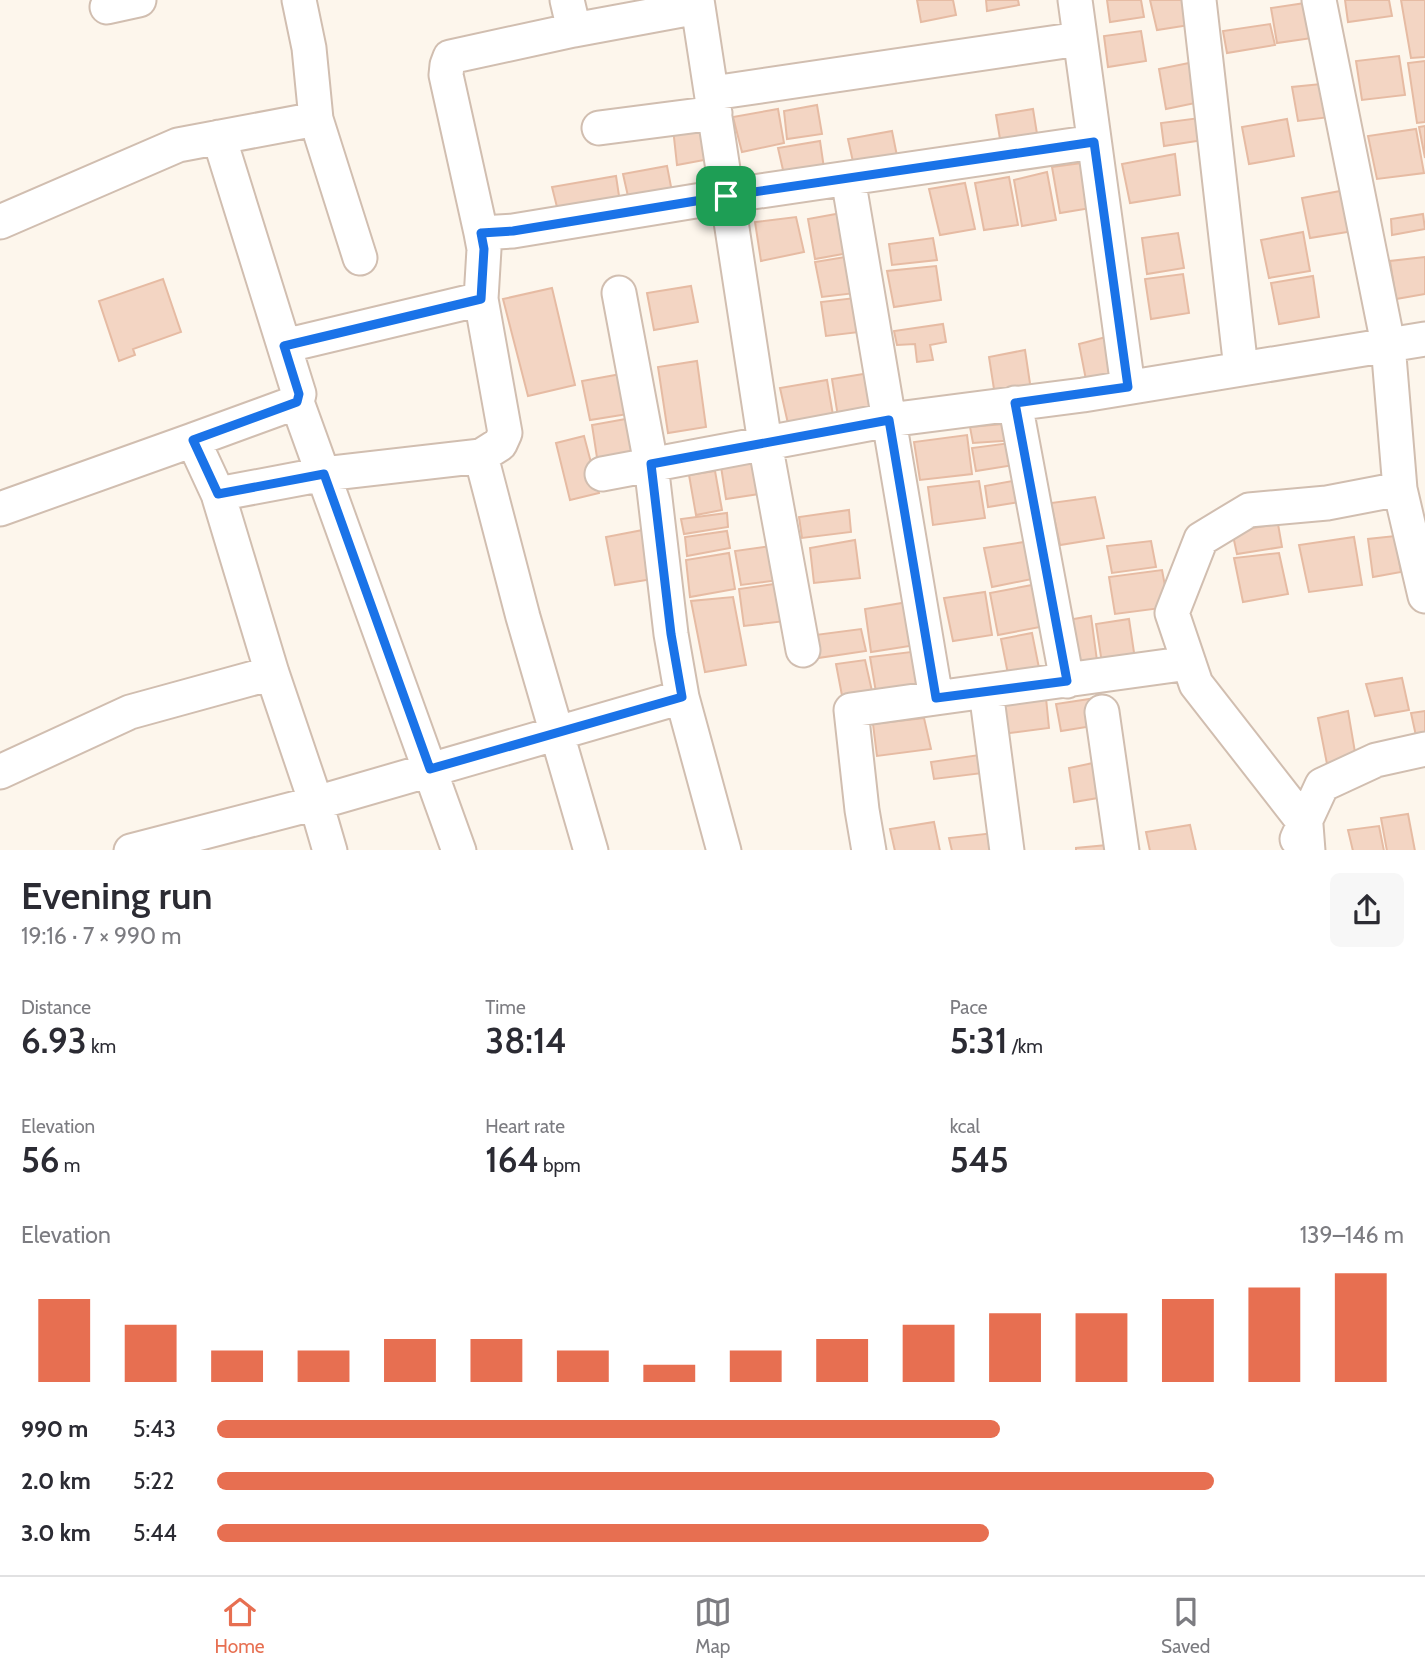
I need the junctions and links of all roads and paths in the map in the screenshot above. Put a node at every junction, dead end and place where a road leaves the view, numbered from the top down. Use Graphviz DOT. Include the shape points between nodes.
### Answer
graph roads {
  1 [pos="139,0"];
  2 [pos="299,0"];
  3 [pos="1075,0"];
  4 [pos="1199,0"];
  5 [pos="1319,0"];
  6 [pos="697,3"];
  7 [pos="107,7"];
  8 [pos="570,15"];
  9 [pos="1079,39"];
  10 [pos="714,103"];
  11 [pos="316,118"];
  12 [pos="599,128"];
  13 [pos="219,137"];
  14 [pos="1094,142"];
  15 [pos="848,178"];
  16 [pos="726,196"];
  17 [pos="0,222"];
  18 [pos="481,233"];
  19 [pos="360,258"];
  20 [pos="619,293"];
  21 [pos="481,299"];
  22 [pos="1425,339"];
  23 [pos="1388,344"];
  24 [pos="284,346"];
  25 [pos="1241,369"];
  26 [pos="1128,387"];
  27 [pos="297,402"];
  28 [pos="1015,403"];
  29 [pos="889,420"];
  30 [pos="193,440"];
  31 [pos="765,443"];
  32 [pos="481,456"];
  33 [pos="651,464"];
  34 [pos="324,474"];
  35 [pos="602,474"];
  36 [pos="1400,489"];
  37 [pos="218,494"];
  38 [pos="0,509"];
  39 [pos="1425,596"];
  40 [pos="803,650"];
  41 [pos="1189,663"];
  42 [pos="272,673"];
  43 [pos="1067,681"];
  44 [pos="986,691"];
  45 [pos="682,697"];
  46 [pos="936,698"];
  47 [pos="1102,712"];
  48 [pos="557,733"];
  49 [pos="1425,749"];
  50 [pos="2,768"];
  51 [pos="430,769"];
  52 [pos="316,803"];
  53 [pos="1302,842"];
  54 [pos="131,850"];
  55 [pos="330,850"];
  56 [pos="459,850"];
  57 [pos="591,850"];
  58 [pos="724,850"];
  59 [pos="869,850"];
  60 [pos="1007,850"];
  61 [pos="1122,850"];
  1 -- 7 [label="street"];
  2 -- 11 [label="street"];
  3 -- 9 [label="street"];
  4 -- 25 [label="street"];
  5 -- 23 [label="street"];
  6 -- 8 [label="street"];
  6 -- 10 [label="street"];
  8 -- 18 [label="street" via="450,57 446,75"];
  9 -- 10 [label="street"];
  9 -- 14 [label="street"];
  10 -- 12 [label="street"];
  10 -- 16 [label="street"];
  11 -- 13 [label="street"];
  11 -- 19 [label="street"];
  13 -- 17 [label="street" via="178,145"];
  13 -- 24 [label="street"];
  14 -- 15 [label="street"];
  14 -- 26 [label="street"];
  15 -- 16 [label="street"];
  15 -- 29 [label="street"];
  16 -- 18 [label="street"];
  16 -- 31 [label="street"];
  18 -- 21 [label="street"];
  20 -- 33 [label="street"];
  21 -- 24 [label="street"];
  21 -- 32 [label="street" via="505,433 500,444"];
  22 -- 23 [label="street"];
  23 -- 25 [label="street"];
  23 -- 36 [label="street"];
  24 -- 27 [label="street" via="299,394"];
  25 -- 26 [label="street"];
  26 -- 28 [label="street"];
  27 -- 30 [label="street"];
  27 -- 34 [label="street"];
  28 -- 29 [label="street"];
  28 -- 43 [label="street"];
  29 -- 31 [label="street"];
  29 -- 46 [label="street"];
  30 -- 37 [label="street"];
  30 -- 38 [label="street"];
  31 -- 33 [label="street"];
  31 -- 40 [label="street"];
  32 -- 34 [label="street"];
  32 -- 48 [label="street"];
  33 -- 35 [label="street"];
  33 -- 45 [label="street"];
  34 -- 37 [label="street"];
  34 -- 51 [label="street"];
  36 -- 39 [label="street"];
  36 -- 41 [label="street" via="1327,503 1249,510 1201,539 1172,613"];
  37 -- 42 [label="street"];
  41 -- 43 [label="street"];
  41 -- 53 [label="street" via="1196,684"];
  42 -- 50 [label="street" via="130,712"];
  42 -- 52 [label="street"];
  43 -- 44 [label="street"];
  44 -- 46 [label="street"];
  44 -- 60 [label="street"];
  45 -- 48 [label="street"];
  45 -- 58 [label="street"];
  46 -- 59 [label="street" via="851,710"];
  47 -- 61 [label="street"];
  48 -- 51 [label="street"];
  48 -- 57 [label="street"];
  49 -- 53 [label="street" via="1376,760 1322,785"];
  51 -- 52 [label="street"];
  51 -- 56 [label="street"];
  52 -- 54 [label="street"];
  52 -- 55 [label="street"];
}
